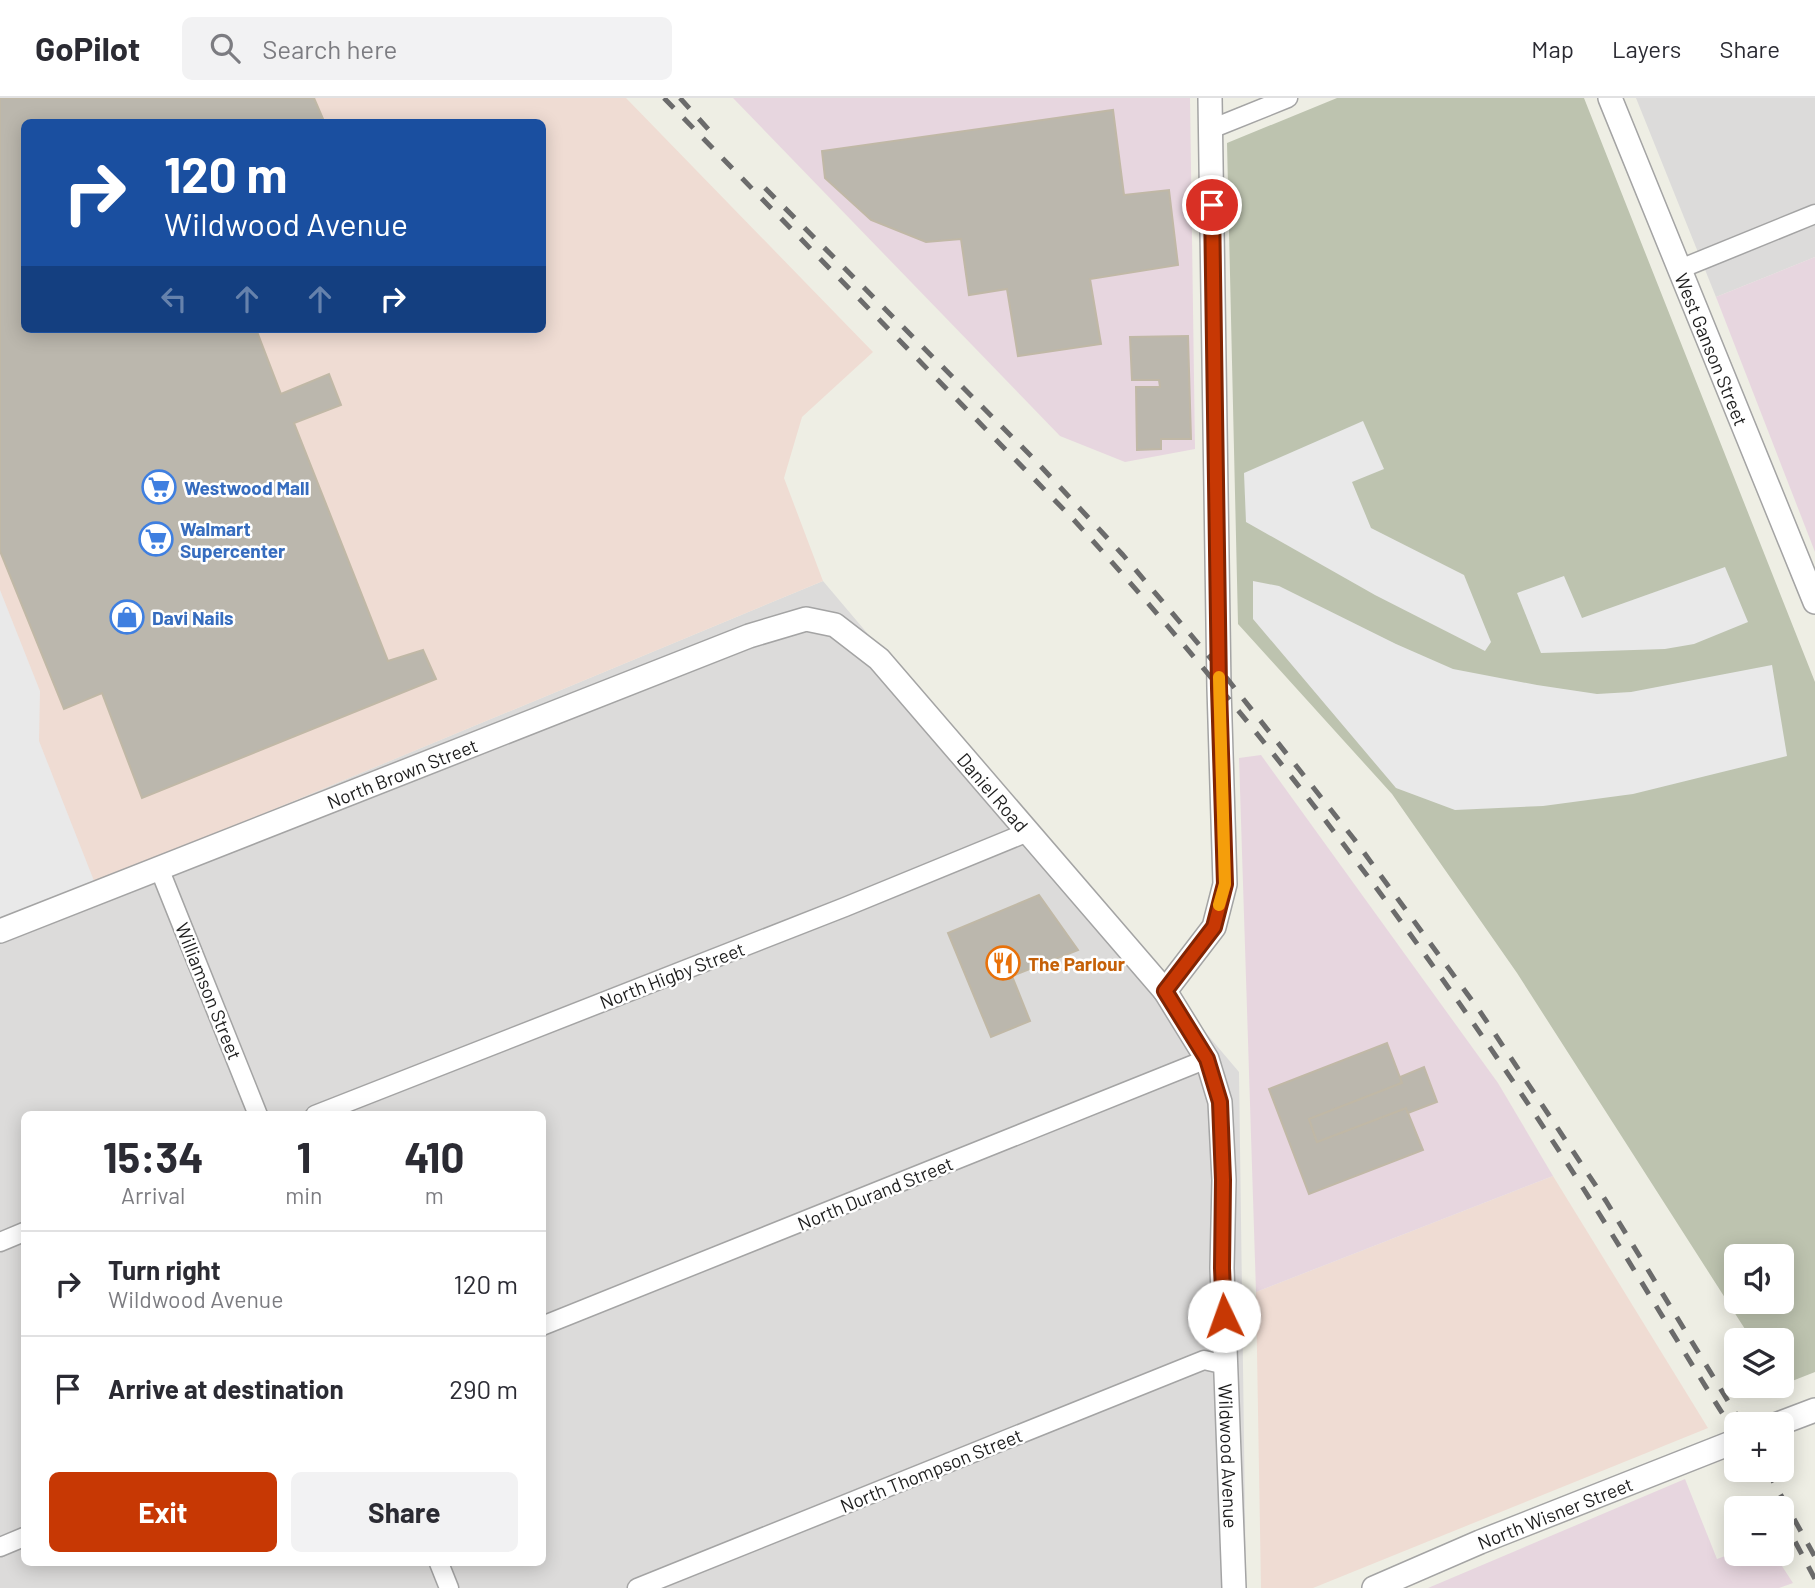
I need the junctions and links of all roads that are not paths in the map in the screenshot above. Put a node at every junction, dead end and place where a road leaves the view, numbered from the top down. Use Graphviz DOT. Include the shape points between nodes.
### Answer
graph roads {
  1 [pos="1210,98"];
  2 [pos="1288,98"];
  3 [pos="1610,98"];
  4 [pos="1211,130"];
  5 [pos="1815,214"];
  6 [pos="1680,269"];
  7 [pos="1815,602"];
  8 [pos="806,619"];
  9 [pos="1028,832"];
  10 [pos="159,868"];
  11 [pos="0,931"];
  12 [pos="1165,991"];
  13 [pos="1207,1059"];
  14 [pos="256,1111"];
  15 [pos="325,1111"];
  16 [pos="21,1233"];
  17 [pos="0,1242"];
  18 [pos="546,1324"];
  19 [pos="1226,1364"];
  20 [pos="1815,1410"];
  21 [pos="1794,1418"];
  22 [pos="1724,1446"];
  23 [pos="21,1538"];
  24 [pos="0,1547"];
  25 [pos="440,1566"];
  26 [pos="449,1588"];
  27 [pos="637,1588"];
  28 [pos="1234,1588"];
  29 [pos="1374,1588"];
  1 -- 4 [label="street"];
  2 -- 4 [label="street"];
  3 -- 6 [label="street, West Ganson Street"];
  4 -- 12 [label="street" via="1225,884 1214,927"];
  5 -- 6 [label="street"];
  6 -- 7 [label="street, West Ganson Street"];
  8 -- 9 [label="street, Daniel Road" via="835,625 879,659"];
  8 -- 10 [label="street, North Brown Street" via="749,636"];
  9 -- 12 [label="street, Daniel Road"];
  9 -- 15 [label="street, North Higby Street"];
  10 -- 11 [label="street, North Brown Street"];
  10 -- 14 [label="street, Williamson Street"];
  12 -- 13 [label="street, Wildwood Avenue"];
  13 -- 18 [label="street, North Durand Street"];
  13 -- 19 [label="street, Wildwood Avenue" via="1220,1102"];
  16 -- 17 [label="street"];
  19 -- 27 [label="street, North Thompson Street" via="1204,1360"];
  19 -- 28 [label="street, Wildwood Avenue"];
  20 -- 21 [label="street"];
  22 -- 29 [label="street, North Wisner Street"];
  23 -- 24 [label="street"];
  25 -- 26 [label="street"];
}
